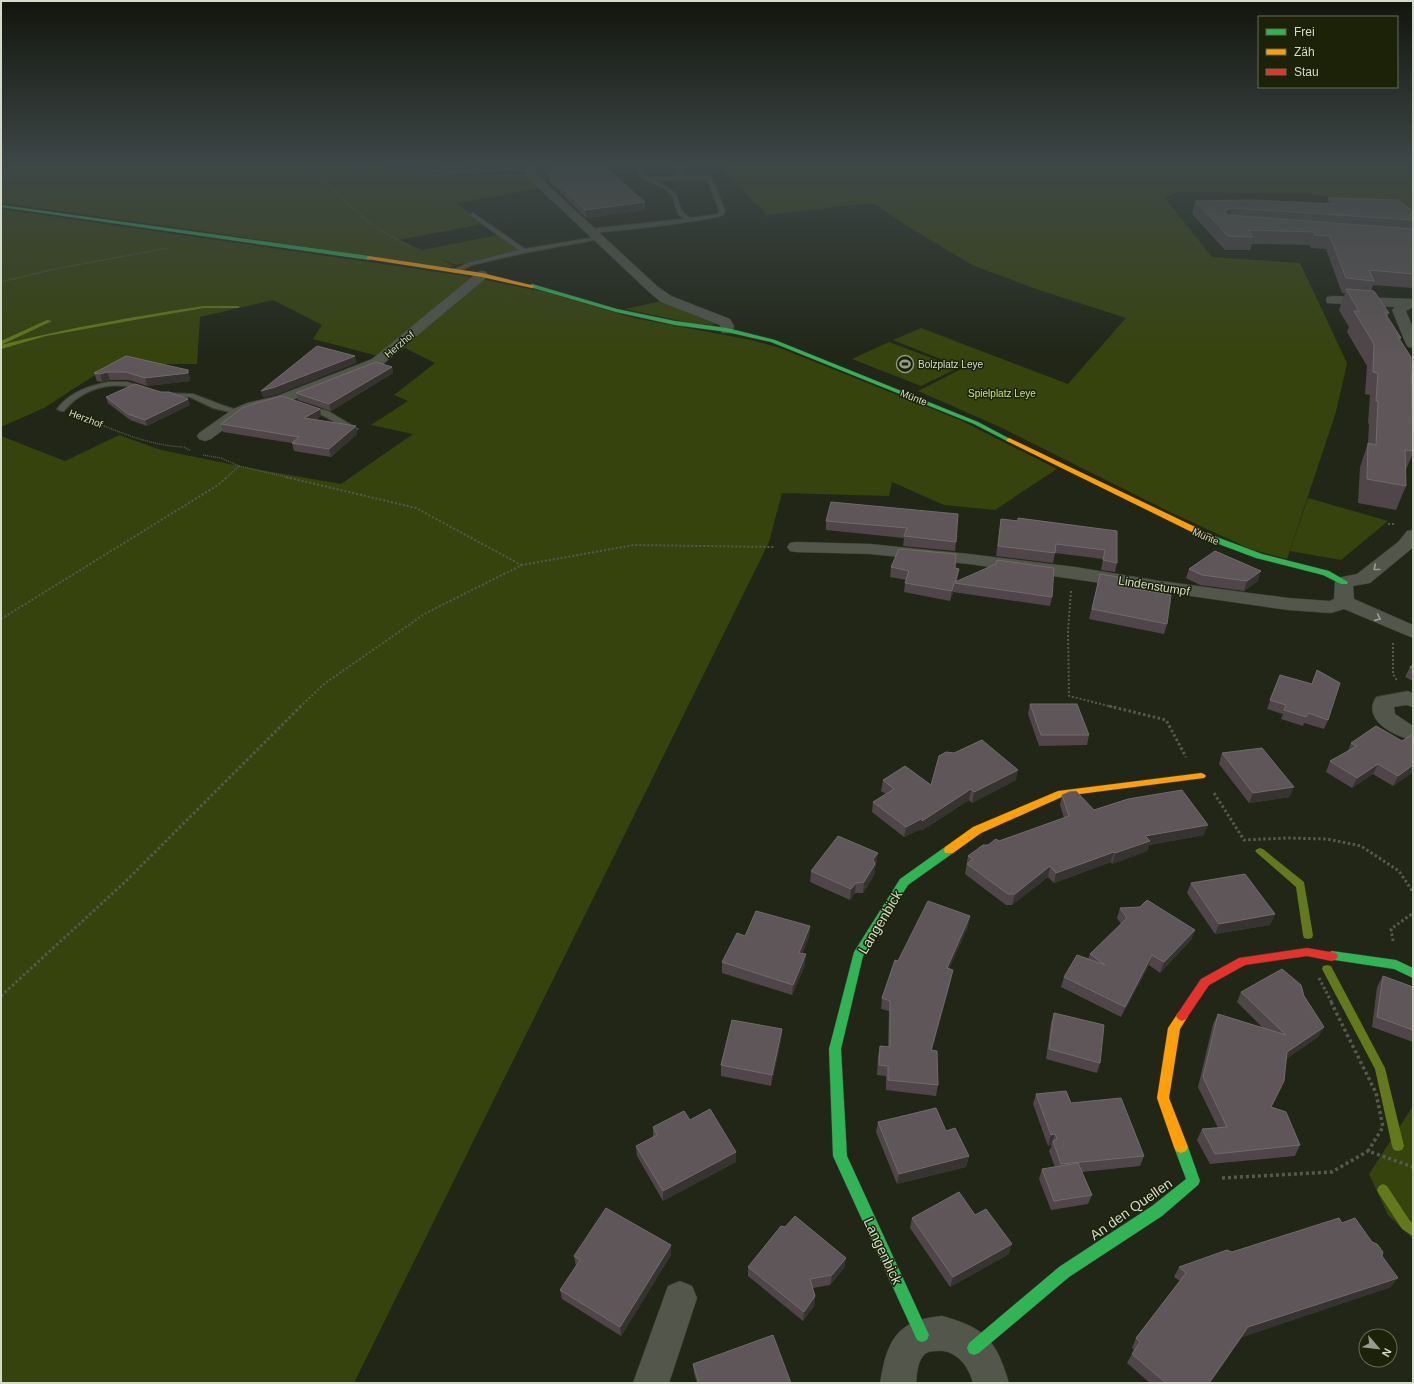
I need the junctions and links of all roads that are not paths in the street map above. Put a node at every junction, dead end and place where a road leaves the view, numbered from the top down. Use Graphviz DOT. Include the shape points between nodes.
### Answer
graph roads {
  1 [pos="144,227"];
  2 [pos="489,227"];
  3 [pos="585,227"];
  4 [pos="647,227"];
  5 [pos="594,235"];
  6 [pos="524,251"];
  7 [pos="454,271"];
  8 [pos="482,276"];
  9 [pos="1332,300"];
  10 [pos="1410,304"];
  11 [pos="727,330"];
  12 [pos="1412,340"];
  13 [pos="282,399"];
  14 [pos="61,409"];
  15 [pos="238,412"];
  16 [pos="354,428"];
  17 [pos="206,436"];
  18 [pos="1410,543"];
  19 [pos="796,547"];
  20 [pos="1344,582"];
  21 [pos="1344,602"];
  22 [pos="1413,632"];
  23 [pos="1410,699"];
  24 [pos="1413,733"];
  25 [pos="1201,776"];
  26 [pos="1413,973"];
  27 [pos="680,1298"];
  28 [pos="922,1335"];
  29 [pos="974,1348"];
  30 [pos="651,1383"];
  31 [pos="898,1383"];
  32 [pos="991,1383"];
  1 -- 7 [label="street, Münte"];
  2 -- 6 [label="lane"];
  3 -- 5 [label="street"];
  4 -- 5 [label="lane"];
  5 -- 6 [label="lane"];
  5 -- 11 [label="street" via="656,292 666,299 725,322"];
  6 -- 7 [label="lane" via="470,264"];
  7 -- 8 [label="street, Münte"];
  8 -- 11 [label="street, Münte" via="529,285 675,324"];
  8 -- 13 [label="street, Herzhof" via="377,362"];
  9 -- 10 [label="street"];
  10 -- 12 [label="street" via="1398,310"];
  11 -- 20 [label="street, Münte" via="773,341 959,415 1205,536 1259,556 1326,573"];
  13 -- 15 [label="street, Herzhof"];
  13 -- 16 [label="lane" via="325,413"];
  14 -- 15 [label="lane, Herzhof" via="74,396 89,389 110,384 129,384 163,395 191,395"];
  15 -- 17 [label="street, Herzhof"];
  18 -- 20 [label="street, one-way" via="1363,579"];
  19 -- 21 [label="street, Lindenstumpf" via="870,549 969,559 1076,573 1160,588 1288,604 1331,606"];
  20 -- 21 [label="street"];
  21 -- 22 [label="street, one-way"];
  23 -- 24 [label="street" via="1383,702 1384,716 1407,732"];
  25 -- 28 [label="street, Langenbick" via="1062,793 977,830 904,882 858,955 835,1049 840,1156"];
  26 -- 29 [label="street, An den Quellen" via="1396,965 1307,952 1243,961 1205,982 1174,1028 1163,1098 1193,1181 1157,1211 1064,1272"];
  27 -- 30 [label="street"];
  28 -- 29 [label="street" via="949,1334"];
  28 -- 31 [label="street" via="911,1343 902,1355"];
  29 -- 32 [label="street" via="984,1361"];
}
